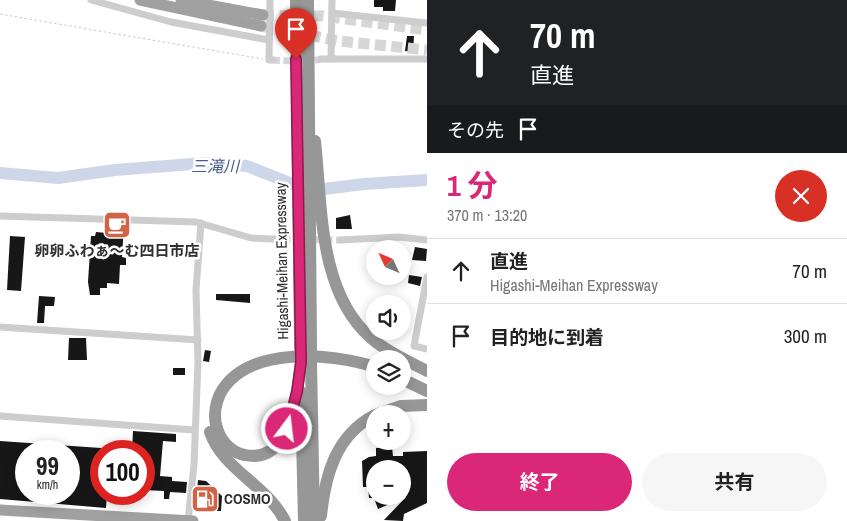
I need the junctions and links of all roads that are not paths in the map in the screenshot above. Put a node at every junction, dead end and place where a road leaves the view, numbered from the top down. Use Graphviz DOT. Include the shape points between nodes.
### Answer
graph roads {
  1 [pos="91,0"];
  2 [pos="140,0"];
  3 [pos="181,0"];
  4 [pos="270,0"];
  5 [pos="296,0"];
  6 [pos="308,0"];
  7 [pos="332,0"];
  8 [pos="332,13"];
  9 [pos="427,23"];
  10 [pos="269,40"];
  11 [pos="321,59"];
  12 [pos="331,59"];
  13 [pos="427,59"];
  14 [pos="271,60"];
  15 [pos="307,138"];
  16 [pos="309,198"];
  17 [pos="0,216"];
  18 [pos="200,223"];
  19 [pos="273,239"];
  20 [pos="341,240"];
  21 [pos="427,240"];
  22 [pos="427,276"];
  23 [pos="0,327"];
  24 [pos="198,340"];
  25 [pos="427,349"];
  26 [pos="366,357"];
  27 [pos="306,362"];
  28 [pos="366,365"];
  29 [pos="427,371"];
  30 [pos="411,374"];
  31 [pos="427,382"];
  32 [pos="411,383"];
  33 [pos="427,391"];
  34 [pos="427,405"];
  35 [pos="411,406"];
  36 [pos="0,416"];
  37 [pos="366,421"];
  38 [pos="194,430"];
  39 [pos="0,510"];
  40 [pos="113,518"];
  41 [pos="284,519"];
  42 [pos="313,520"];
  43 [pos="188,521"];
  44 [pos="193,521"];
  1 -- 10 [label="street" via="171,22"];
  2 -- 3 [label="highway" via="262,20"];
  4 -- 10 [label="street"];
  5 -- 15 [label="highway, Higashi-Meihan Expressway"];
  6 -- 15 [label="highway, Higashi-Meihan Expressway"];
  7 -- 8 [label="street"];
  8 -- 9 [label="street"];
  8 -- 12 [label="street"];
  10 -- 14 [label="street"];
  11 -- 12 [label="street"];
  12 -- 13 [label="street"];
  15 -- 16 [label="highway, Higashi-Meihan Expressway"];
  15 -- 16 [label="highway"];
  16 -- 27 [label="highway, Higashi-Meihan Expressway, bridge"];
  16 -- 29 [label="highway" via="338,289 349,311 372,338"];
  17 -- 18 [label="street"];
  18 -- 19 [label="street" via="251,238"];
  18 -- 24 [label="street" via="196,290"];
  20 -- 21 [label="street" via="399,237"];
  22 -- 25 [label="street" via="414,346"];
  23 -- 24 [label="street"];
  24 -- 38 [label="street"];
  26 -- 41 [label="highway" via="335,350 278,352 241,363 217,383 207,411 212,439 224,456 266,495"];
  27 -- 28 [label="highway" via="283,438 256,456 247,456 232,449 217,430 216,404 224,388 246,369 268,361 305,357 330,357"];
  27 -- 42 [label="highway, Higashi-Meihan Expressway"];
  30 -- 31 [label="highway"];
  32 -- 33 [label="highway"];
  34 -- 35 [label="highway"];
  36 -- 38 [label="street"];
  37 -- 42 [label="highway" via="353,431 336,454"];
  38 -- 43 [label="street"];
  39 -- 40 [label="highway"];
  40 -- 43 [label="highway"];
  43 -- 44 [label="highway"];
}
